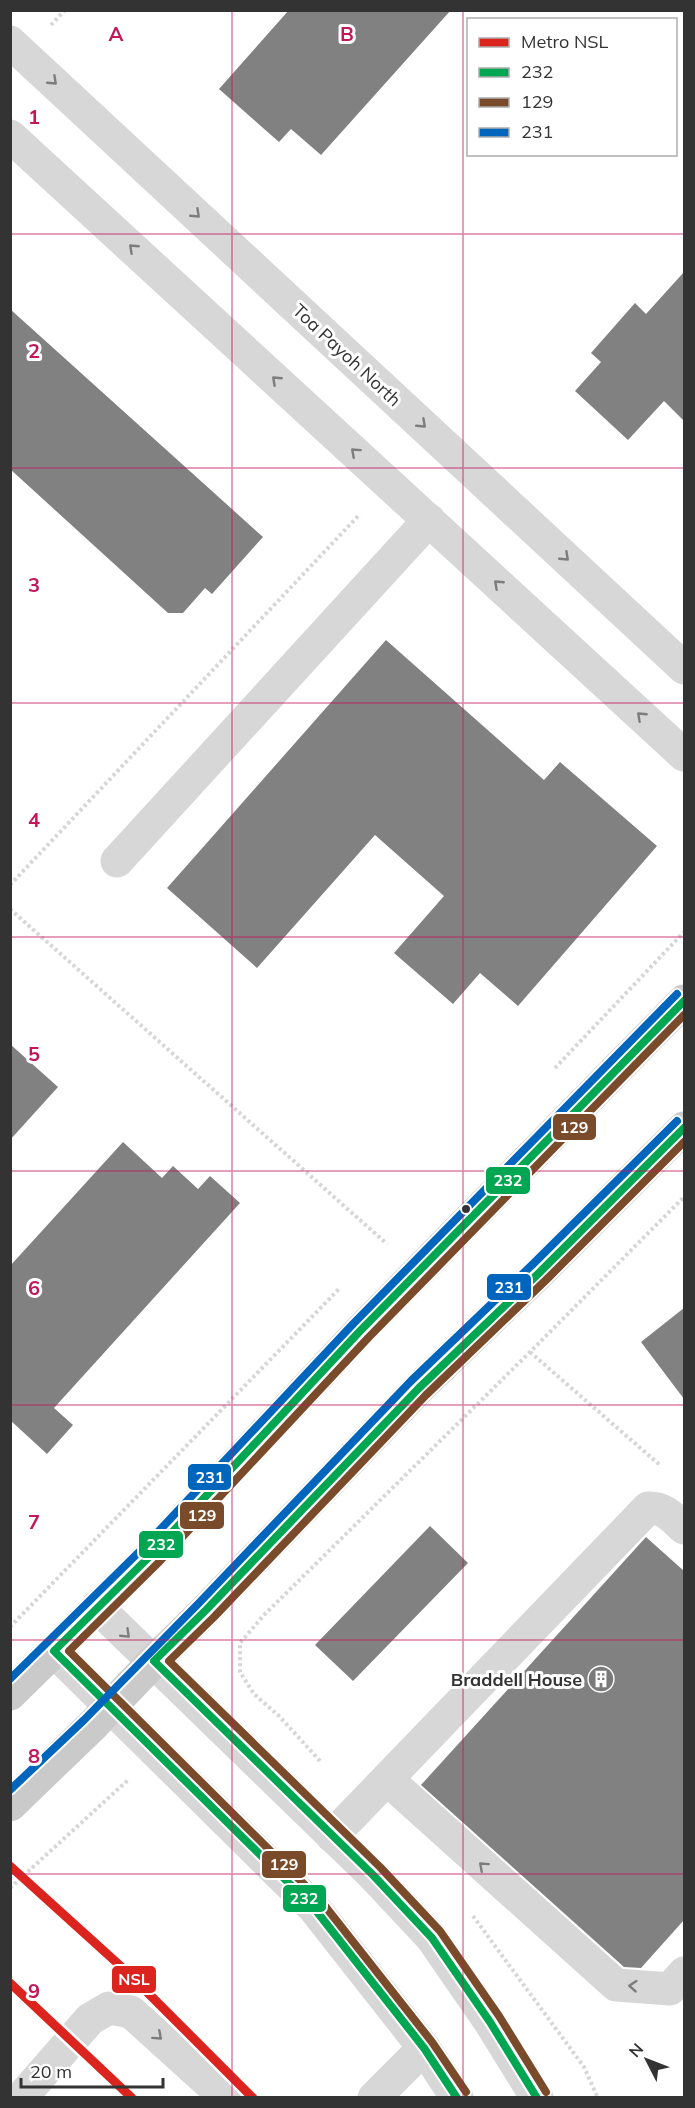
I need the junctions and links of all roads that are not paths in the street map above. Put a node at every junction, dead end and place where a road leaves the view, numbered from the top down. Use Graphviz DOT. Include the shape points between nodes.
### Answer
graph roads {
  1 [pos="10,42"];
  2 [pos="10,136"];
  3 [pos="429,520"];
  4 [pos="684,668"];
  5 [pos="684,755"];
  6 [pos="117,861"];
  7 [pos="684,1001"];
  8 [pos="684,1128"];
  9 [pos="684,1528"];
  10 [pos="97,1607"];
  11 [pos="54,1651"];
  12 [pos="154,1661"];
  13 [pos="10,1694"];
  14 [pos="111,1706"];
  15 [pos="388,1780"];
  16 [pos="10,1805"];
  17 [pos="332,1836"];
  18 [pos="684,1973"];
  19 [pos="424,2048"];
  20 [pos="21,2097"];
  21 [pos="226,2097"];
  22 [pos="374,2097"];
  23 [pos="457,2097"];
  24 [pos="537,2097"];
  1 -- 4 [label="street, Toa Payoh North, one-way"];
  3 -- 2 [label="street, one-way"];
  5 -- 3 [label="street, one-way"];
  3 -- 6 [label="street"];
  7 -- 10 [label="main road" via="360,1331 150,1556"];
  8 -- 12 [label="main road" via="419,1388"];
  9 -- 15 [label="street" via="666,1512 648,1508"];
  10 -- 11 [label="main road"];
  10 -- 12 [label="street, one-way"];
  11 -- 13 [label="main road"];
  11 -- 14 [label="street"];
  12 -- 14 [label="main road"];
  12 -- 17 [label="street"];
  14 -- 16 [label="main road"];
  14 -- 19 [label="street" via="314,1908"];
  15 -- 17 [label="street"];
  18 -- 15 [label="street, one-way" via="670,1989 616,1985"];
  17 -- 24 [label="street" via="432,1938"];
  19 -- 22 [label="street"];
  19 -- 23 [label="street"];
  20 -- 21 [label="street, one-way" via="90,2019 109,2008 131,2013"];
}
